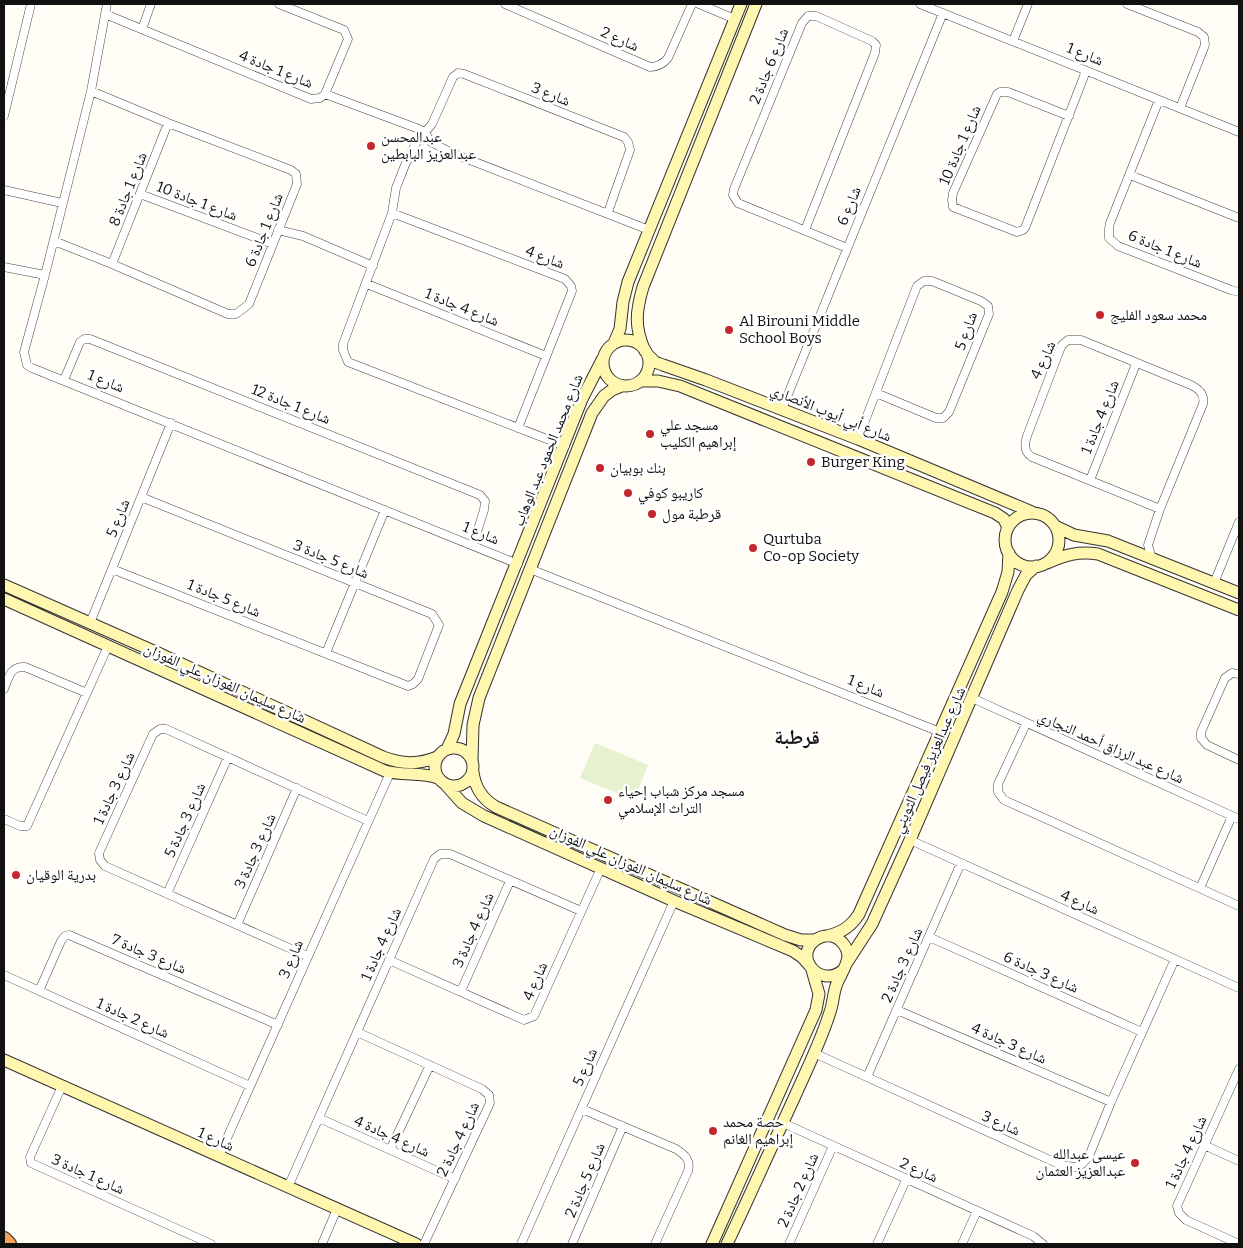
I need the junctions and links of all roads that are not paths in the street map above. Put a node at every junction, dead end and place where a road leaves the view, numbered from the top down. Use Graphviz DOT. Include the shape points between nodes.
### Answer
graph roads {
  1 [pos="31,4"];
  2 [pos="108,4"];
  3 [pos="151,4"];
  4 [pos="279,4"];
  5 [pos="505,4"];
  6 [pos="692,4"];
  7 [pos="698,4"];
  8 [pos="741,4"];
  9 [pos="756,4"];
  10 [pos="920,4"];
  11 [pos="1028,4"];
  12 [pos="1127,4"];
  13 [pos="943,13"];
  14 [pos="104,14"];
  15 [pos="735,19"];
  16 [pos="142,29"];
  17 [pos="1013,41"];
  18 [pos="1086,71"];
  19 [pos="91,90"];
  20 [pos="325,94"];
  21 [pos="1160,100"];
  22 [pos="1180,108"];
  23 [pos="4,116"];
  24 [pos="1069,116"];
  25 [pos="168,123"];
  26 [pos="1239,132"];
  27 [pos="425,133"];
  28 [pos="1130,175"];
  29 [pos="670,182"];
  30 [pos="682,186"];
  31 [pos="4,190"];
  32 [pos="140,194"];
  33 [pos="663,199"];
  34 [pos="62,203"];
  35 [pos="675,205"];
  36 [pos="608,212"];
  37 [pos="392,213"];
  38 [pos="1239,218"];
  39 [pos="278,230"];
  40 [pos="649,230"];
  41 [pos="805,230"];
  42 [pos="54,242"];
  43 [pos="273,244"];
  44 [pos="847,248"];
  45 [pos="112,264"];
  46 [pos="373,266"];
  47 [pos="4,267"];
  48 [pos="45,275"];
  49 [pos="367,284"];
  50 [pos="1239,292"];
  51 [pos="614,343"];
  52 [pos="646,353"];
  53 [pos="546,356"];
  54 [pos="603,358"];
  55 [pos="1136,364"];
  56 [pos="64,380"];
  57 [pos="641,381"];
  58 [pos="622,386"];
  59 [pos="876,393"];
  60 [pos="782,409"];
  61 [pos="171,424"];
  62 [pos="518,428"];
  63 [pos="858,439"];
  64 [pos="565,446"];
  65 [pos="924,467"];
  66 [pos="1090,480"];
  67 [pos="920,482"];
  68 [pos="141,497"];
  69 [pos="1160,509"];
  70 [pos="385,510"];
  71 [pos="1032,512"];
  72 [pos="1239,522"];
  73 [pos="1057,527"];
  74 [pos="1008,528"];
  75 [pos="1236,538"];
  76 [pos="473,545"];
  77 [pos="1148,545"];
  78 [pos="1134,552"];
  79 [pos="1009,553"];
  80 [pos="1153,560"];
  81 [pos="518,564"];
  82 [pos="1041,565"];
  83 [pos="530,568"];
  84 [pos="112,569"];
  85 [pos="355,583"];
  86 [pos="1214,583"];
  87 [pos="4,585"];
  88 [pos="1239,594"];
  89 [pos="4,599"];
  90 [pos="1239,610"];
  91 [pos="90,623"];
  92 [pos="108,646"];
  93 [pos="158,653"];
  94 [pos="326,654"];
  95 [pos="174,661"];
  96 [pos="151,666"];
  97 [pos="1239,674"];
  98 [pos="171,675"];
  99 [pos="408,686"];
  100 [pos="4,689"];
  101 [pos="87,693"];
  102 [pos="972,698"];
  103 [pos="1026,724"];
  104 [pos="940,732"];
  105 [pos="447,749"];
  106 [pos="228,757"];
  107 [pos="437,757"];
  108 [pos="1239,760"];
  109 [pos="473,766"];
  110 [pos="390,773"];
  111 [pos="442,781"];
  112 [pos="297,788"];
  113 [pos="1236,818"];
  114 [pos="4,819"];
  115 [pos="368,821"];
  116 [pos="910,840"];
  117 [pos="962,863"];
  118 [pos="601,868"];
  119 [pos="510,881"];
  120 [pos="1200,888"];
  121 [pos="167,894"];
  122 [pos="674,901"];
  123 [pos="1239,906"];
  124 [pos="581,911"];
  125 [pos="754,921"];
  126 [pos="237,925"];
  127 [pos="748,933"];
  128 [pos="826,936"];
  129 [pos="929,937"];
  130 [pos="815,940"];
  131 [pos="307,956"];
  132 [pos="1174,959"];
  133 [pos="389,960"];
  134 [pos="810,967"];
  135 [pos="844,968"];
  136 [pos="4,975"];
  137 [pos="1239,988"];
  138 [pos="461,991"];
  139 [pos="39,992"];
  140 [pos="897,1010"];
  141 [pos="278,1025"];
  142 [pos="357,1032"];
  143 [pos="1142,1032"];
  144 [pos="814,1053"];
  145 [pos="4,1060"];
  146 [pos="430,1065"];
  147 [pos="1238,1073"];
  148 [pos="868,1077"];
  149 [pos="62,1086"];
  150 [pos="250,1086"];
  151 [pos="1110,1102"];
  152 [pos="582,1109"];
  153 [pos="319,1118"];
  154 [pos="783,1123"];
  155 [pos="623,1126"];
  156 [pos="1204,1145"];
  157 [pos="833,1146"];
  158 [pos="390,1150"];
  159 [pos="219,1156"];
  160 [pos="1239,1161"];
  161 [pos="454,1179"];
  162 [pos="906,1180"];
  163 [pos="288,1187"];
  164 [pos="737,1188"];
  165 [pos="751,1194"];
  166 [pos="729,1207"];
  167 [pos="337,1209"];
  168 [pos="977,1211"];
  169 [pos="742,1213"];
  170 [pos="4,1239"];
  171 [pos="9,1244"];
  172 [pos="211,1244"];
  173 [pos="322,1244"];
  174 [pos="416,1244"];
  175 [pos="424,1244"];
  176 [pos="521,1244"];
  177 [pos="572,1244"];
  178 [pos="654,1244"];
  179 [pos="712,1244"];
  180 [pos="727,1244"];
  181 [pos="789,1244"];
  182 [pos="877,1244"];
  183 [pos="962,1244"];
  184 [pos="1043,1244"];
  185 [pos="1238,1244"];
  1 -- 23 [label="street"];
  2 -- 14 [label="street, شارع 1"];
  3 -- 16 [label="street"];
  4 -- 20 [label="street, شارع 1 جادة 4" via="346,33 348,39"];
  5 -- 6 [label="street, شارع 2" via="650,67 656,67 668,58"];
  7 -- 15 [label="street"];
  8 -- 15 [label="street"];
  9 -- 30 [label="street"];
  10 -- 13 [label="street, شارع 1"];
  11 -- 17 [label="street"];
  12 -- 22 [label="street" via="1204,37 1204,45"];
  13 -- 17 [label="street, شارع 1"];
  13 -- 44 [label="street, شارع 6"];
  14 -- 16 [label="street, شارع 1 جادة 4"];
  14 -- 19 [label="street, شارع 1"];
  15 -- 29 [label="street"];
  16 -- 20 [label="street, شارع 1 جادة 4" via="311,99"];
  17 -- 18 [label="street, شارع 1"];
  18 -- 21 [label="street, شارع 1"];
  18 -- 24 [label="street, شارع 1 جادة 10"];
  19 -- 25 [label="street, شارع 1 جادة 6"];
  19 -- 34 [label="street, شارع 1"];
  20 -- 27 [label="street"];
  21 -- 22 [label="street, شارع 1"];
  21 -- 28 [label="street, شارع 1 جادة 6"];
  22 -- 26 [label="street, شارع 1"];
  24 -- 24 [label="street, شارع 1 جادة 10" via="1023,230 1016,232 953,207 953,193 997,94 1008,92"];
  25 -- 32 [label="street, شارع 1 جادة 8"];
  25 -- 39 [label="street, شارع 1 جادة 6" via="296,174 297,184"];
  27 -- 36 [label="street" via="431,142 452,153"];
  27 -- 36 [label="street, شارع 3" via="453,76 458,73 624,137 630,150"];
  27 -- 37 [label="street" via="405,165 396,188"];
  28 -- 38 [label="street"];
  28 -- 50 [label="street, شارع 1 جادة 6" via="1109,226 1113,242"];
  29 -- 30 [label="street" via="676,187"];
  29 -- 33 [label="street"];
  30 -- 35 [label="street"];
  31 -- 34 [label="street"];
  32 -- 43 [label="street, شارع 1 جادة 10"];
  32 -- 45 [label="street, شارع 1 جادة 8"];
  33 -- 35 [label="street" via="670,199"];
  33 -- 40 [label="street"];
  34 -- 42 [label="street, شارع 1"];
  35 -- 52 [label="street" via="638,302 637,328"];
  36 -- 40 [label="street"];
  37 -- 46 [label="street"];
  37 -- 53 [label="street, شارع 4" via="565,279 572,291"];
  39 -- 43 [label="street, شارع 1 جادة 6"];
  39 -- 46 [label="street" via="303,236"];
  40 -- 51 [label="street" via="628,282 620,329"];
  41 -- 41 [label="street, شارع 6 جادة 2" via="738,203 734,189 802,23 808,16 816,16 872,40 876,45"];
  41 -- 44 [label="street, شارع 6 جادة 2"];
  42 -- 45 [label="street, شارع 1 جادة 6"];
  42 -- 48 [label="street, شارع 1"];
  43 -- 45 [label="street, شارع 1 جادة 6" via="249,304 236,314 228,314"];
  44 -- 60 [label="street, شارع 6"];
  46 -- 49 [label="street"];
  47 -- 48 [label="street"];
  48 -- 56 [label="street, شارع 1" via="24,352 25,359 32,368"];
  49 -- 53 [label="street, شارع 4 جادة 1"];
  49 -- 62 [label="street" via="343,344 348,362"];
  51 -- 52 [label="street" via="633,342"];
  51 -- 54 [label="street"];
  52 -- 57 [label="street" via="648,370"];
  52 -- 60 [label="street, شارع أبي أيوب الأنصاري" via="655,362"];
  53 -- 62 [label="street, شارع 4"];
  54 -- 58 [label="street" via="605,374"];
  54 -- 64 [label="street, شارع محمد الحمود عبد الوهاب" via="582,399"];
  55 -- 66 [label="street, شارع 4 جادة 1"];
  55 -- 66 [label="street, شارع 4" via="1075,339 1065,342 1059,352 1025,449 1032,457"];
  55 -- 69 [label="street, شارع 4" via="1194,386 1203,397 1203,404"];
  56 -- 61 [label="street, شارع 1"];
  56 -- 76 [label="street, شارع 1 جادة 12" via="80,342 90,339 480,495 484,510"];
  57 -- 58 [label="street"];
  57 -- 67 [label="street, شارع أبي أيوب الأنصاري" via="680,386"];
  58 -- 83 [label="street, شارع محمد الحمود عبد الوهاب" via="604,396 592,413"];
  59 -- 59 [label="street, شارع 5" via="917,286 924,281 932,281 988,306 989,314 949,412 943,418"];
  59 -- 63 [label="street, شارع 5"];
  60 -- 63 [label="street, شارع أبي أيوب الأنصاري"];
  61 -- 68 [label="street, شارع 5"];
  61 -- 70 [label="street, شارع 1"];
  62 -- 64 [label="street"];
  63 -- 65 [label="street, شارع أبي أيوب الأنصاري"];
  64 -- 81 [label="street, شارع محمد الحمود عبد الوهاب"];
  65 -- 67 [label="street"];
  65 -- 71 [label="street, شارع أبي أيوب الأنصاري"];
  66 -- 69 [label="street, شارع 4"];
  67 -- 74 [label="street, شارع أبي أيوب الأنصاري" via="995,513"];
  68 -- 84 [label="street, شارع 5"];
  68 -- 85 [label="street, شارع 5 جادة 3"];
  69 -- 77 [label="street, شارع 4"];
  70 -- 76 [label="street, شارع 1"];
  70 -- 85 [label="street"];
  71 -- 73 [label="street" via="1047,516"];
  71 -- 74 [label="street" via="1016,517"];
  72 -- 75 [label="street"];
  73 -- 78 [label="street"];
  73 -- 82 [label="street" via="1058,548 1054,557"];
  74 -- 79 [label="street" via="1005,539"];
  75 -- 86 [label="street"];
  76 -- 81 [label="street, شارع 1"];
  77 -- 78 [label="street"];
  77 -- 80 [label="street"];
  78 -- 80 [label="street"];
  79 -- 82 [label="street" via="1029,567"];
  79 -- 104 [label="street, شارع عبدالعزيز فيصل الثويني" via="1002,592"];
  80 -- 86 [label="street"];
  81 -- 105 [label="street, شارع محمد الحمود عبد الوهاب" via="460,704 454,734"];
  82 -- 90 [label="street" via="1071,553 1098,554"];
  82 -- 102 [label="street, شارع عبدالعزيز فيصل الثويني" via="1026,575 1018,590"];
  83 -- 104 [label="street, شارع 1"];
  83 -- 109 [label="street, شارع محمد الحمود عبد الوهاب" via="477,705 472,737"];
  84 -- 91 [label="street, شارع 5"];
  84 -- 94 [label="street, شارع 5 جادة 1"];
  85 -- 94 [label="street"];
  85 -- 99 [label="street, شارع 5 جادة 3" via="432,614 437,620 439,625 418,679"];
  86 -- 88 [label="street"];
  87 -- 91 [label="street, شارع سليمان الفوزان علي الفوزان"];
  89 -- 92 [label="street, شارع سليمان الفوزان علي الفوزان"];
  91 -- 93 [label="street, شارع سليمان الفوزان علي الفوزان"];
  92 -- 96 [label="street, شارع سليمان الفوزان علي الفوزان"];
  92 -- 101 [label="street"];
  93 -- 95 [label="street, شارع سليمان الفوزان علي الفوزان"];
  93 -- 96 [label="street" via="158,661"];
  94 -- 99 [label="street, شارع 5 جادة 1"];
  95 -- 98 [label="street" via="167,668"];
  95 -- 107 [label="street, شارع سليمان الفوزان علي الفوزان" via="391,760 414,764"];
  96 -- 98 [label="street, شارع سليمان الفوزان علي الفوزان"];
  97 -- 108 [label="street" via="1230,674 1223,681 1200,738 1207,745"];
  98 -- 110 [label="street, شارع سليمان الفوزان علي الفوزان"];
  100 -- 101 [label="street" via="12,670 25,667"];
  101 -- 114 [label="street" via="27,826"];
  102 -- 103 [label="street, شارع عبد الرزاق أحمد النجاري"];
  102 -- 116 [label="street, شارع عبدالعزيز فيصل الثويني"];
  103 -- 113 [label="street, شارع عبد الرزاق أحمد النجاري"];
  103 -- 120 [label="street" via="998,784 998,792 1004,800"];
  104 -- 128 [label="street, شارع عبدالعزيز فيصل الثويني" via="859,914 848,927"];
  105 -- 107 [label="street"];
  105 -- 109 [label="street" via="455,748 469,754"];
  106 -- 112 [label="street, شارع 3 جادة 1"];
  106 -- 121 [label="street, شارع 3 جادة 5"];
  106 -- 121 [label="street, شارع 3 جادة 1" via="160,729 154,734 99,853 105,866"];
  107 -- 111 [label="street" via="434,766"];
  109 -- 111 [label="street" via="467,781 461,785"];
  109 -- 125 [label="street, شارع سليمان الفوزان علي الفوزان" via="478,790 496,807"];
  110 -- 111 [label="street, شارع سليمان الفوزان علي الفوزان" via="423,775"];
  110 -- 115 [label="street, شارع 3"];
  111 -- 118 [label="street, شارع سليمان الفوزان علي الفوزان" via="462,803 476,812"];
  112 -- 115 [label="street, شارع 3 جادة 1"];
  112 -- 126 [label="street, شارع 3 جادة 3"];
  113 -- 120 [label="street"];
  115 -- 131 [label="street, شارع 3"];
  116 -- 117 [label="street, شارع 4"];
  116 -- 135 [label="street, شارع عبدالعزيز فيصل الثويني" via="868,930"];
  117 -- 129 [label="street, شارع 3 جادة 2"];
  117 -- 132 [label="street, شارع 4"];
  118 -- 122 [label="street, شارع سليمان الفوزان علي الفوزان"];
  118 -- 124 [label="street, شارع 4"];
  119 -- 124 [label="street, شارع 4 جادة 1"];
  119 -- 133 [label="street, شارع 4 جادة 1" via="450,854 440,854 434,859"];
  119 -- 138 [label="street, شارع 4 جادة 3"];
  120 -- 123 [label="street"];
  121 -- 126 [label="street, شارع 3 جادة 1"];
  122 -- 127 [label="street, شارع سليمان الفوزان علي الفوزان"];
  122 -- 152 [label="street, شارع 5"];
  124 -- 138 [label="street, شارع 4" via="534,1016 524,1020"];
  125 -- 127 [label="street"];
  125 -- 130 [label="street, شارع سليمان الفوزان علي الفوزان" via="790,937"];
  126 -- 131 [label="street, شارع 3 جادة 1"];
  127 -- 134 [label="street, شارع سليمان الفوزان علي الفوزان" via="796,953"];
  128 -- 130 [label="street"];
  128 -- 135 [label="street" via="837,938 845,946 848,954"];
  129 -- 140 [label="street, شارع 3 جادة 2"];
  129 -- 143 [label="street, شارع 3 جادة 6"];
  130 -- 134 [label="street" via="808,950"];
  131 -- 141 [label="street, شارع 3"];
  132 -- 137 [label="street, شارع 4"];
  132 -- 143 [label="street, شارع 3"];
  133 -- 138 [label="street, شارع 4"];
  133 -- 142 [label="street, شارع 4 جادة 1"];
  134 -- 135 [label="street" via="820,975 828,976"];
  134 -- 164 [label="street" via="818,988 818,1004"];
  135 -- 144 [label="street, شارع عبدالعزيز فيصل الثويني"];
  136 -- 139 [label="street, شارع 2 جادة 1"];
  139 -- 141 [label="street, شارع 3 جادة 7" via="60,941 69,935"];
  139 -- 150 [label="street, شارع 2 جادة 1"];
  140 -- 148 [label="street, شارع 3 جادة 2"];
  140 -- 151 [label="street, شارع 3 جادة 4"];
  141 -- 150 [label="street, شارع 3"];
  142 -- 146 [label="street, شارع 4 جادة 2"];
  142 -- 153 [label="street, شارع 4 جادة 1"];
  143 -- 151 [label="street, شارع 3"];
  144 -- 148 [label="street, شارع 3"];
  144 -- 154 [label="street, شارع عبدالعزيز فيصل الثويني"];
  145 -- 149 [label="street, شارع 1"];
  146 -- 158 [label="street"];
  146 -- 161 [label="street, شارع 4 جادة 2" via="482,1089 490,1098"];
  147 -- 156 [label="street, شارع 4 جادة 1"];
  148 -- 151 [label="street, شارع 3" via="1071,1167 1087,1159"];
  149 -- 159 [label="street, شارع 1"];
  149 -- 172 [label="street, شارع 1 جادة 3" via="30,1157 31,1163"];
  150 -- 159 [label="street, شارع 3"];
  152 -- 155 [label="street"];
  152 -- 176 [label="street, شارع 5"];
  153 -- 158 [label="street, شارع 4 جادة 4"];
  153 -- 163 [label="street, شارع 4 جادة 1"];
  154 -- 157 [label="street, شارع 2"];
  154 -- 165 [label="street, شارع عبدالعزيز فيصل الثويني"];
  155 -- 177 [label="street, شارع 5 جادة 2"];
  155 -- 178 [label="street" via="676,1149 689,1163"];
  156 -- 160 [label="street"];
  156 -- 185 [label="street, شارع 4 جادة 1" via="1178,1202 1178,1210 1189,1222"];
  157 -- 162 [label="street, شارع 2"];
  157 -- 181 [label="street, شارع 2 جادة 2"];
  158 -- 161 [label="street, شارع 4 جادة 4"];
  159 -- 163 [label="street, شارع 1"];
  161 -- 175 [label="street, شارع 4 جادة 2"];
  162 -- 168 [label="street, شارع 2"];
  162 -- 182 [label="street"];
  163 -- 167 [label="street, شارع 1"];
  164 -- 165 [label="street" via="742,1196"];
  164 -- 166 [label="street"];
  165 -- 169 [label="street, شارع عبدالعزيز فيصل الثويني"];
  166 -- 169 [label="street" via="739,1207"];
  166 -- 179 [label="street"];
  167 -- 173 [label="street"];
  167 -- 174 [label="street, شارع 1"];
  168 -- 183 [label="street"];
  168 -- 184 [label="street, شارع 2" via="1033,1236"];
  169 -- 180 [label="street, شارع عبدالعزيز فيصل الثويني"];
  170 -- 171 [label="highway"];
}
